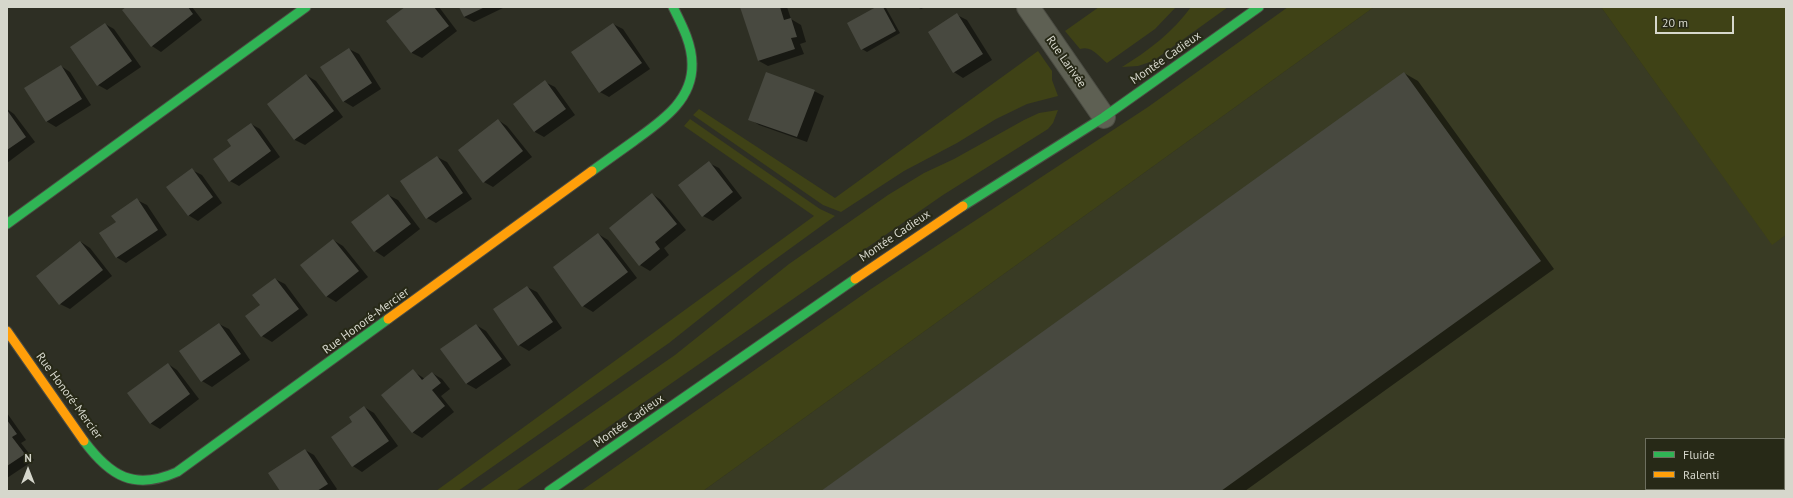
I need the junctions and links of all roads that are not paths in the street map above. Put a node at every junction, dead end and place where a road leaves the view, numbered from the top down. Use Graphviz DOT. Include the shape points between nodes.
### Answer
graph roads {
  1 [pos="306,7"];
  2 [pos="673,7"];
  3 [pos="1028,7"];
  4 [pos="1259,7"];
  5 [pos="1104,117"];
  6 [pos="7,224"];
  7 [pos="7,331"];
  8 [pos="549,491"];
  1 -- 6 [label="street"];
  2 -- 7 [label="street, Rue Honoré-Mercier" via="691,50 692,73 683,97 660,122 177,472 152,481 142,481 112,471 83,437"];
  3 -- 5 [label="street, Rue Larivée"];
  4 -- 5 [label="street, Montée Cadieux"];
  5 -- 8 [label="street, Montée Cadieux" via="936,223"];
}
